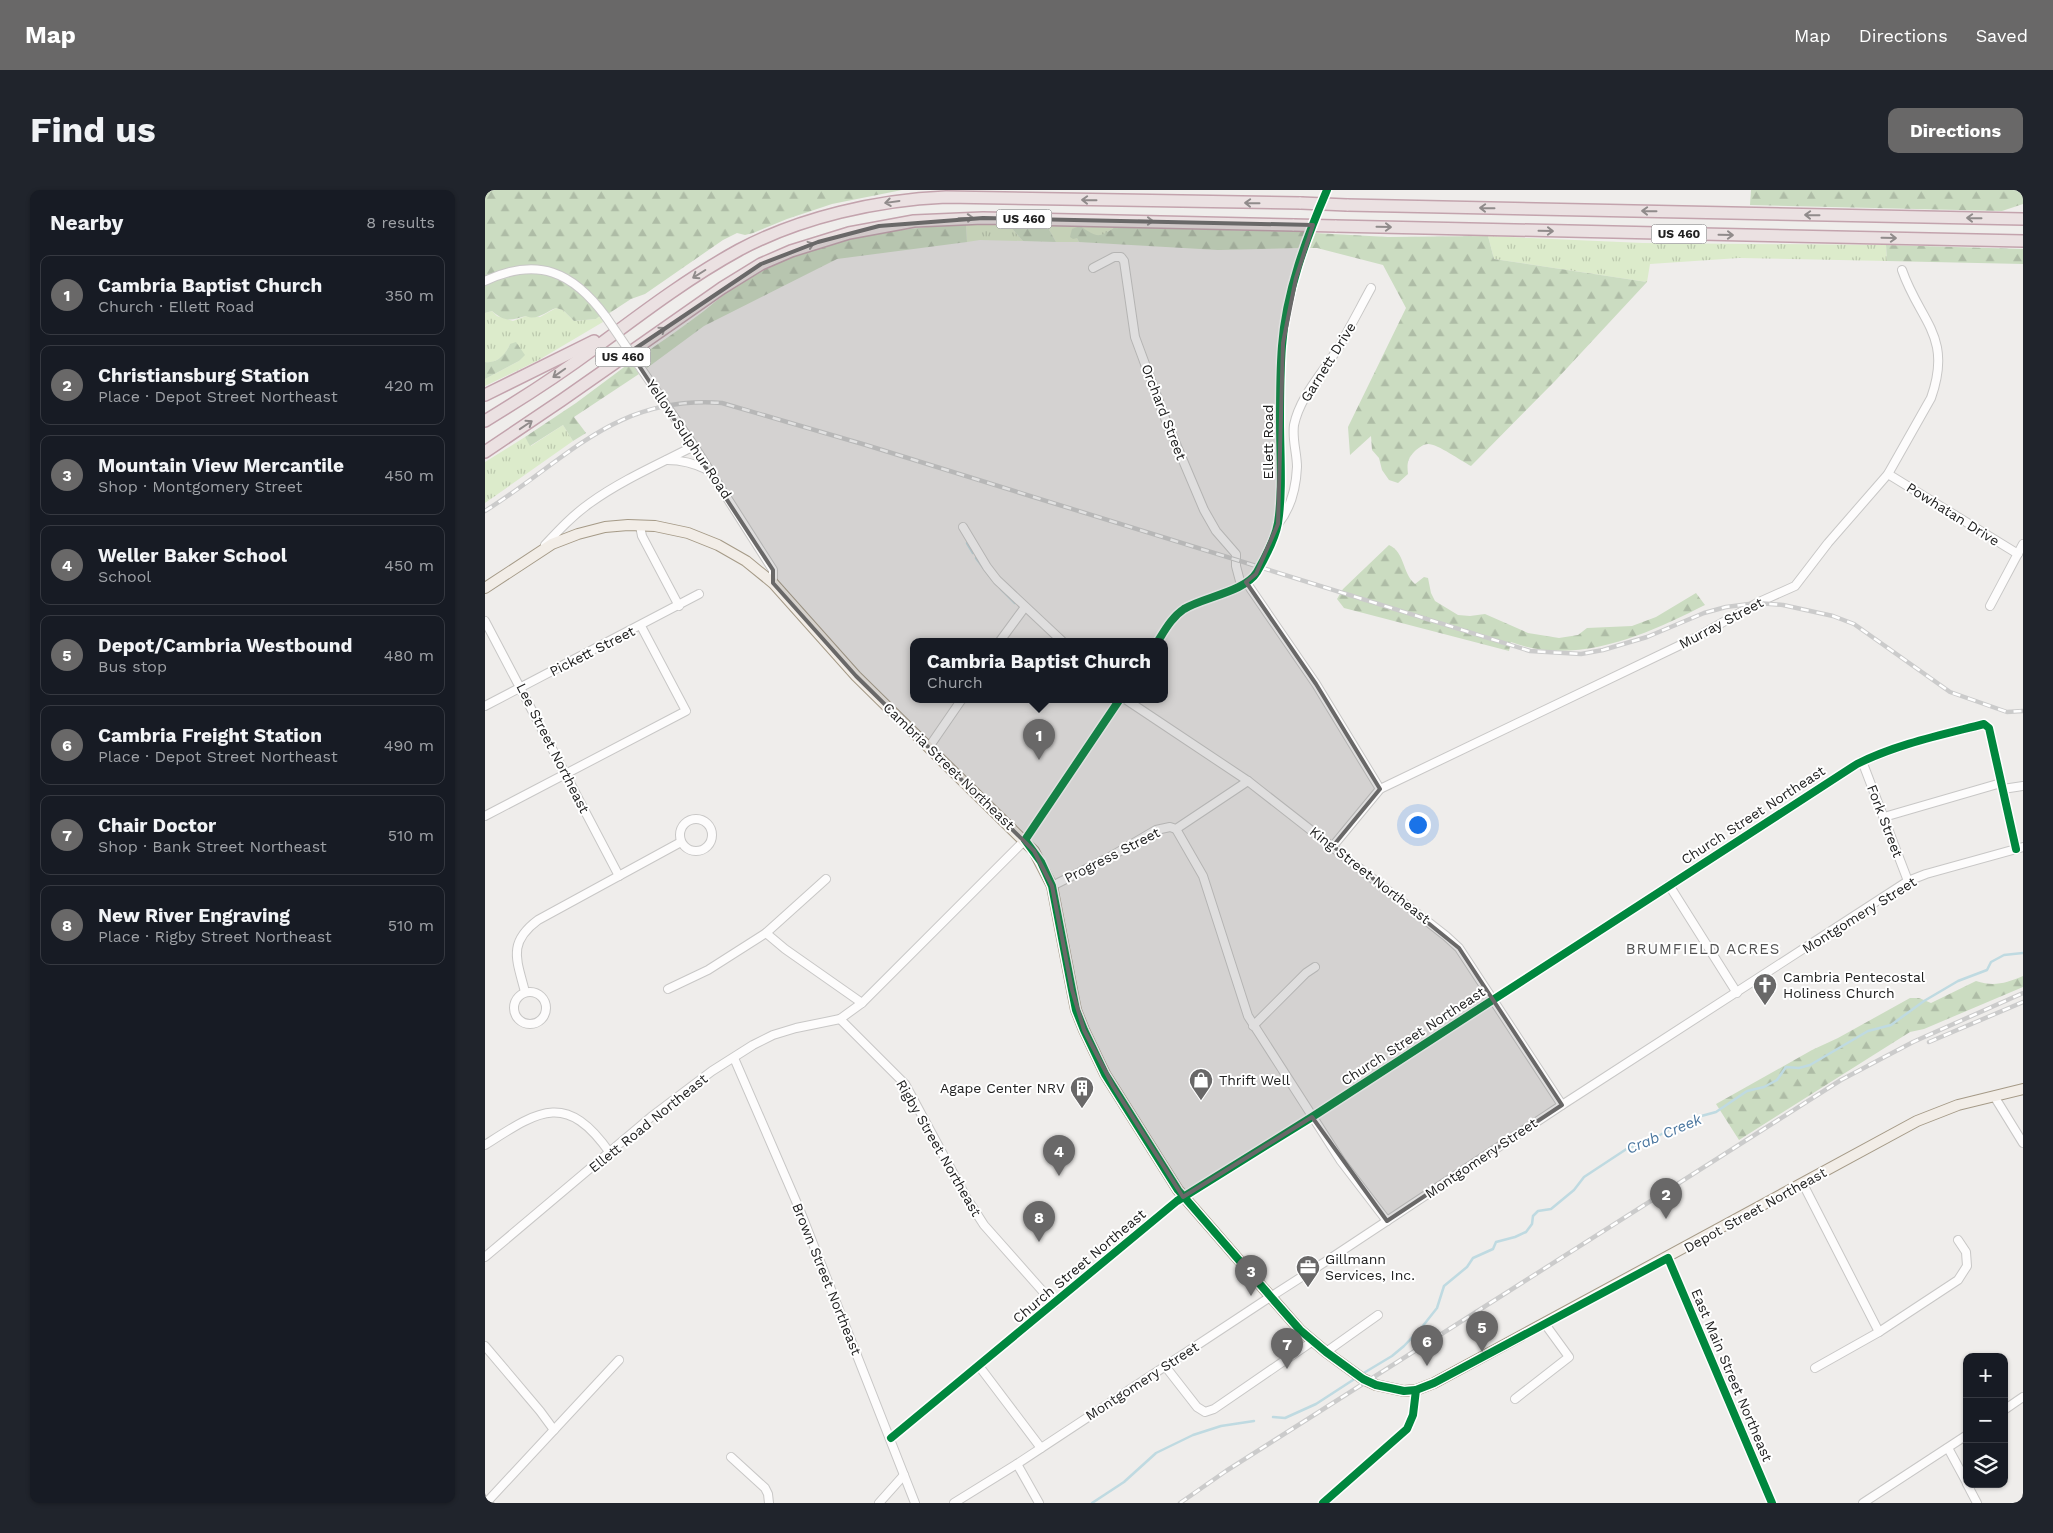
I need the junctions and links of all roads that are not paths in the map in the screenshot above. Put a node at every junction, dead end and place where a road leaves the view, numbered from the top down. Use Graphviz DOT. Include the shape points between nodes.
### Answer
graph roads {
  1 [pos="1327,190"];
  2 [pos="2023,220"];
  3 [pos="2023,242"];
  4 [pos="1093,268"];
  5 [pos="1902,270"];
  6 [pos="485,281"];
  7 [pos="1371,288"];
  8 [pos="640,313"];
  9 [pos="485,394"];
  10 [pos="485,421"];
  11 [pos="694,446"];
  12 [pos="485,452"];
  13 [pos="665,460"];
  14 [pos="711,472"];
  15 [pos="1889,474"];
  16 [pos="1278,524"];
  17 [pos="640,526"];
  18 [pos="963,526"];
  19 [pos="2023,544"];
  20 [pos="541,550"];
  21 [pos="2018,554"];
  22 [pos="773,583"];
  23 [pos="1243,584"];
  24 [pos="485,588"];
  25 [pos="699,594"];
  26 [pos="679,606"];
  27 [pos="1025,606"];
  28 [pos="1990,606"];
  29 [pos="485,621"];
  30 [pos="641,626"];
  31 [pos="1002,638"];
  32 [pos="1059,638"];
  33 [pos="1160,638"];
  34 [pos="521,687"];
  35 [pos="959,703"];
  36 [pos="1116,703"];
  37 [pos="1131,703"];
  38 [pos="485,706"];
  39 [pos="929,747"];
  40 [pos="1862,761"];
  41 [pos="565,774"];
  42 [pos="1248,781"];
  43 [pos="2002,786"];
  44 [pos="2023,786"];
  45 [pos="1380,789"];
  46 [pos="485,816"];
  47 [pos="1884,816"];
  48 [pos="1176,829"];
  49 [pos="1025,840"];
  50 [pos="681,842"];
  51 [pos="1333,846"];
  52 [pos="2020,848"];
  53 [pos="619,876"];
  54 [pos="826,879"];
  55 [pos="1908,882"];
  56 [pos="1669,885"];
  57 [pos="1053,886"];
  58 [pos="766,933"];
  59 [pos="1315,967"];
  60 [pos="668,988"];
  61 [pos="525,992"];
  62 [pos="1737,993"];
  63 [pos="1492,999"];
  64 [pos="862,1003"];
  65 [pos="841,1018"];
  66 [pos="1253,1026"];
  67 [pos="733,1058"];
  68 [pos="2023,1089"];
  69 [pos="1994,1096"];
  70 [pos="1562,1105"];
  71 [pos="1312,1117"];
  72 [pos="2023,1143"];
  73 [pos="485,1145"];
  74 [pos="610,1153"];
  75 [pos="1803,1184"];
  76 [pos="1183,1197"];
  77 [pos="1387,1221"];
  78 [pos="1958,1240"];
  79 [pos="485,1257"];
  80 [pos="1668,1258"];
  81 [pos="1271,1297"];
  82 [pos="1053,1304"];
  83 [pos="1378,1316"];
  84 [pos="1545,1324"];
  85 [pos="1879,1332"];
  86 [pos="1313,1341"];
  87 [pos="485,1346"];
  88 [pos="1326,1352"];
  89 [pos="619,1360"];
  90 [pos="979,1366"];
  91 [pos="1165,1366"];
  92 [pos="1815,1368"];
  93 [pos="1416,1390"];
  94 [pos="2023,1398"];
  95 [pos="1515,1400"];
  96 [pos="2008,1407"];
  97 [pos="554,1430"];
  98 [pos="891,1438"];
  99 [pos="1963,1438"];
  100 [pos="1041,1448"];
  101 [pos="1948,1448"];
  102 [pos="731,1457"];
  103 [pos="1017,1464"];
  104 [pos="904,1475"];
  105 [pos="1963,1476"];
  106 [pos="1969,1488"];
  107 [pos="486,1503"];
  108 [pos="769,1503"];
  109 [pos="879,1503"];
  110 [pos="915,1503"];
  111 [pos="955,1503"];
  112 [pos="1039,1503"];
  113 [pos="1323,1503"];
  114 [pos="1772,1503"];
  115 [pos="1863,1503"];
  116 [pos="1977,1503"];
  1 -- 16 [label="street, Ellett Road" via="1306,245 1288,308 1280,388"];
  2 -- 8 [label="highway, US 460, one-way, bridge" via="946,198 891,202 835,214 776,234 741,249"];
  12 -- 3 [label="highway, US 460, one-way, bridge" via="761,264 849,233 914,221 983,218"];
  4 -- 23 [label="street, Orchard Street" via="1115,257 1124,260 1135,337 1204,510 1216,531 1236,554 1236,566"];
  5 -- 15 [label="street, Murray Street" via="1908,288 1931,326 1938,372 1931,398"];
  6 -- 11 [label="street, Yellow Sulphur Road, bridge" via="517,270 540,270 552,272 580,286 606,317"];
  7 -- 16 [label="street, Garnett Drive" via="1298,412 1293,437 1297,467 1293,499"];
  8 -- 9 [label="highway" via="584,347"];
  8 -- 10 [label="highway, US 460, one-way" via="557,375"];
  11 -- 13 [label="street"];
  11 -- 14 [label="street, Yellow Sulphur Road"];
  13 -- 14 [label="street" via="696,463"];
  13 -- 20 [label="street" via="589,504 564,524"];
  14 -- 22 [label="street, Yellow Sulphur Road" via="773,570"];
  15 -- 21 [label="street, Powhatan Drive"];
  15 -- 45 [label="street, Murray Street" via="1795,586 1695,638"];
  16 -- 23 [label="street, Ellett Road" via="1256,574"];
  17 -- 20 [label="main road, Cambria Street Northeast" via="593,530"];
  17 -- 22 [label="main road, Cambria Street Northeast" via="702,538 734,553"];
  17 -- 26 [label="street" via="642,536"];
  18 -- 27 [label="street" via="987,568"];
  19 -- 21 [label="street"];
  20 -- 24 [label="main road, Cambria Street Northeast"];
  21 -- 28 [label="street"];
  22 -- 39 [label="main road, Cambria Street Northeast" via="845,664"];
  23 -- 33 [label="street, Ellett Road" via="1182,610"];
  23 -- 45 [label="street, Orchard Street" via="1316,684"];
  25 -- 26 [label="street, Pickett Street"];
  26 -- 30 [label="street, Pickett Street"];
  27 -- 31 [label="street"];
  27 -- 32 [label="street"];
  29 -- 34 [label="street, Lee Street Northeast"];
  30 -- 34 [label="street, Pickett Street"];
  30 -- 41 [label="street" via="686,711"];
  34 -- 38 [label="street, Pickett Street"];
  34 -- 41 [label="street, Lee Street Northeast"];
  35 -- 39 [label="street"];
  36 -- 49 [label="street"];
  37 -- 42 [label="street, King Street Northeast"];
  39 -- 49 [label="main road, Cambria Street Northeast"];
  40 -- 43 [label="street, Church Street Northeast" via="1928,738 1984,724 1989,728"];
  40 -- 47 [label="street, Fork Street"];
  40 -- 56 [label="street, Church Street Northeast"];
  41 -- 46 [label="street"];
  41 -- 53 [label="street, Lee Street Northeast"];
  42 -- 48 [label="street, Progress Street"];
  42 -- 51 [label="street, King Street Northeast"];
  43 -- 44 [label="street"];
  43 -- 47 [label="street"];
  43 -- 52 [label="street"];
  45 -- 51 [label="street, Murray Street"];
  47 -- 55 [label="street, Fork Street"];
  48 -- 57 [label="street, Progress Street" via="1156,830"];
  48 -- 66 [label="street" via="1203,876 1243,1004"];
  49 -- 57 [label="main road, Cambria Street Northeast"];
  49 -- 64 [label="street, Ellett Road Northeast"];
  50 -- 50 [label="street" via="692,851 705,848 711,838 709,826 699,820 691,820 681,830"];
  50 -- 53 [label="street"];
  51 -- 63 [label="street, King Street Northeast" via="1459,948"];
  52 -- 55 [label="street, Montgomery Street"];
  53 -- 61 [label="street" via="526,929 518,939 517,952"];
  54 -- 58 [label="street"];
  55 -- 62 [label="street, Montgomery Street"];
  56 -- 62 [label="street"];
  56 -- 63 [label="street, Church Street Northeast"];
  57 -- 76 [label="main road, Cambria Street Northeast" via="1072,990 1084,1030 1113,1086"];
  58 -- 60 [label="street" via="708,970"];
  58 -- 64 [label="street"];
  59 -- 66 [label="street"];
  61 -- 61 [label="street" via="516,1000 515,1012 522,1022 537,1023 544,1018 546,1002 537,993"];
  62 -- 70 [label="street, Montgomery Street"];
  63 -- 70 [label="street, King Street Northeast"];
  63 -- 71 [label="street, Church Street Northeast"];
  64 -- 65 [label="street, Ellett Road Northeast"];
  65 -- 67 [label="street, Ellett Road Northeast" via="773,1035"];
  65 -- 82 [label="street, Rigby Street Northeast" via="905,1084 984,1225"];
  66 -- 71 [label="street"];
  67 -- 74 [label="street, Ellett Road Northeast" via="651,1117"];
  67 -- 98 [label="street, Brown Street Northeast" via="799,1208"];
  68 -- 69 [label="main road, Depot Street Northeast"];
  69 -- 72 [label="street"];
  69 -- 75 [label="main road, Depot Street Northeast" via="1958,1104 1917,1122"];
  70 -- 77 [label="street, Montgomery Street"];
  71 -- 76 [label="street, Church Street Northeast"];
  71 -- 77 [label="street"];
  73 -- 74 [label="street" via="526,1119 554,1112 582,1122"];
  74 -- 79 [label="street, Ellett Road Northeast"];
  75 -- 80 [label="main road, Depot Street Northeast"];
  75 -- 85 [label="street"];
  76 -- 81 [label="main road, Cambria Street Northeast"];
  76 -- 82 [label="street, Church Street Northeast"];
  77 -- 81 [label="street, Montgomery Street"];
  78 -- 85 [label="street" via="1966,1252 1967,1266 1958,1280"];
  80 -- 84 [label="main road, Depot Street Northeast"];
  80 -- 114 [label="street, East Main Street Northeast"];
  81 -- 86 [label="main road, Cambria Street Northeast"];
  81 -- 91 [label="street, Montgomery Street"];
  82 -- 90 [label="street, Church Street Northeast"];
  83 -- 88 [label="street"];
  84 -- 93 [label="main road, Depot Street Northeast"];
  84 -- 95 [label="street" via="1569,1357"];
  85 -- 92 [label="street"];
  86 -- 88 [label="main road, Cambria Street Northeast"];
  86 -- 91 [label="street" via="1205,1412 1197,1407"];
  87 -- 97 [label="street"];
  88 -- 93 [label="main road, Cambria Street Northeast" via="1376,1385"];
  89 -- 97 [label="street"];
  90 -- 98 [label="street, Church Street Northeast"];
  90 -- 100 [label="street"];
  91 -- 100 [label="street, Montgomery Street"];
  93 -- 113 [label="street" via="1413,1415 1407,1429"];
  94 -- 96 [label="street"];
  97 -- 107 [label="street"];
  98 -- 104 [label="street, Brown Street Northeast"];
  99 -- 101 [label="street"];
  100 -- 103 [label="street, Montgomery Street"];
  101 -- 105 [label="street"];
  101 -- 115 [label="street"];
  102 -- 108 [label="street" via="765,1488"];
  103 -- 111 [label="street, Montgomery Street"];
  103 -- 112 [label="street"];
  104 -- 109 [label="street"];
  104 -- 110 [label="street, Brown Street Northeast"];
  106 -- 116 [label="street"];
}
